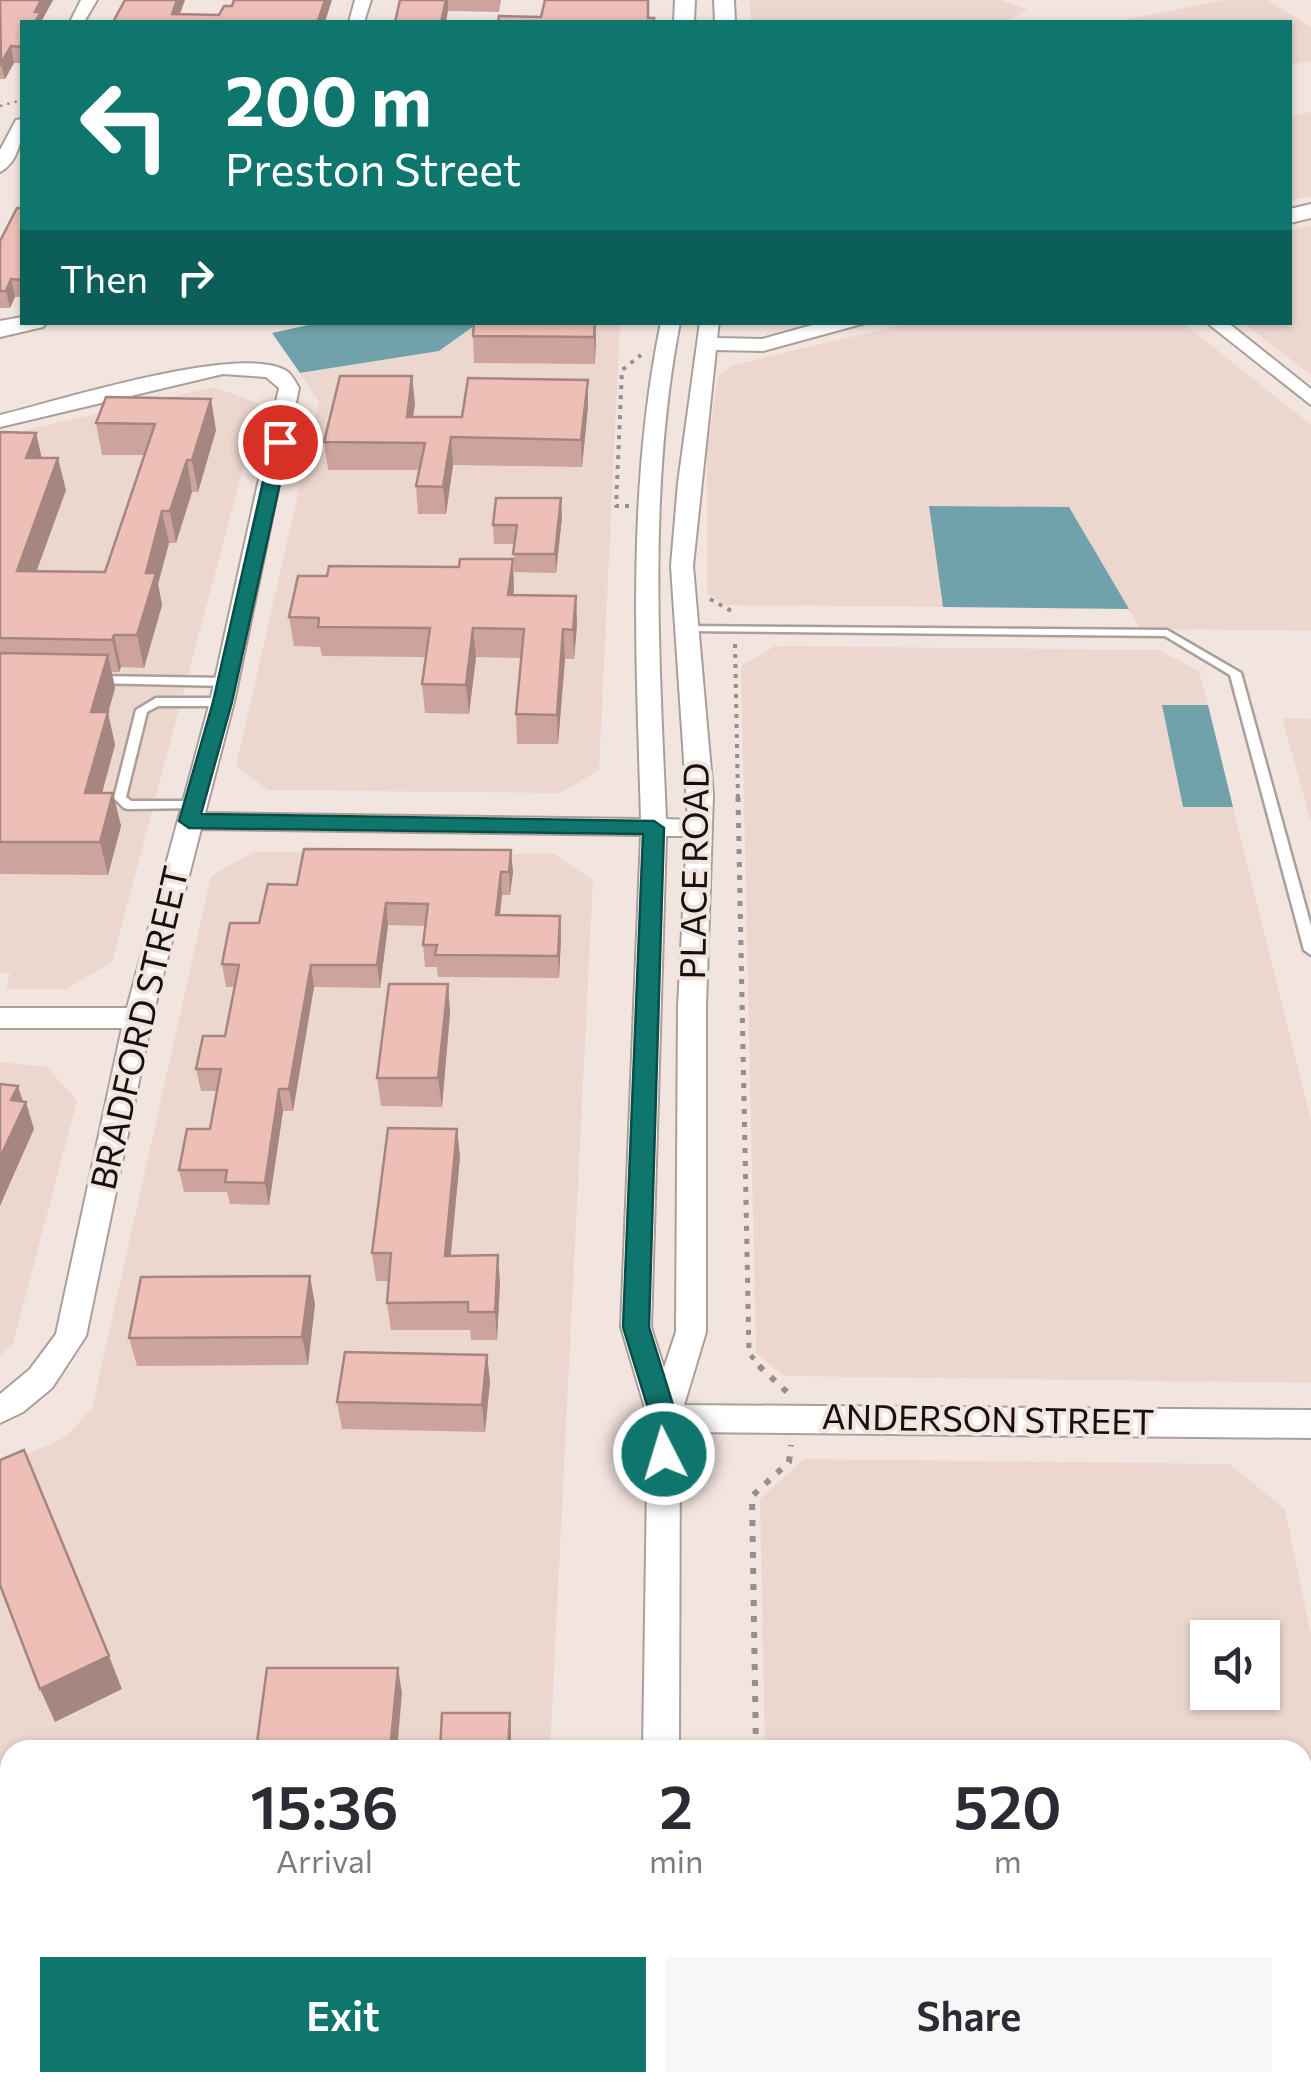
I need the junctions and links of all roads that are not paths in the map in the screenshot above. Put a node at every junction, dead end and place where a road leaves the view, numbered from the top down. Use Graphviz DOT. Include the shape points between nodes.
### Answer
graph roads {
  1 [pos="20,128"];
  2 [pos="0,167"];
  3 [pos="670,325"];
  4 [pos="1219,325"];
  5 [pos="814,326"];
  6 [pos="708,334"];
  7 [pos="1311,399"];
  8 [pos="0,421"];
  9 [pos="686,629"];
  10 [pos="76,680"];
  11 [pos="225,692"];
  12 [pos="191,813"];
  13 [pos="654,828"];
  14 [pos="700,828"];
  15 [pos="1311,950"];
  16 [pos="0,1018"];
  17 [pos="138,1018"];
  18 [pos="0,1410"];
  19 [pos="664,1418"];
  20 [pos="1311,1424"];
  21 [pos="661,1740"];
  1 -- 2 [label="street"];
  3 -- 13 [label="street, PLACE ROAD" via="648,506"];
  4 -- 7 [label="street"];
  5 -- 6 [label="street" via="763,345"];
  6 -- 9 [label="street, PLACE ROAD" via="687,494"];
  8 -- 11 [label="street, BRADFORD STREET" via="223,368 282,376 290,388 288,408"];
  9 -- 14 [label="street, PLACE ROAD"];
  9 -- 15 [label="lane" via="1167,633 1236,673"];
  10 -- 11 [label="lane"];
  11 -- 12 [label="street, BRADFORD STREET"];
  11 -- 12 [label="lane" via="142,710 120,798 128,805"];
  12 -- 13 [label="street"];
  12 -- 17 [label="street, BRADFORD STREET"];
  13 -- 14 [label="street"];
  13 -- 19 [label="street, PLACE ROAD" via="636,1327"];
  14 -- 19 [label="street, PLACE ROAD" via="691,1332"];
  16 -- 17 [label="street"];
  17 -- 18 [label="street, BRADFORD STREET" via="71,1336 53,1368"];
  19 -- 20 [label="street, ANDERSON STREET"];
  19 -- 21 [label="street, PLACE ROAD"];
}
